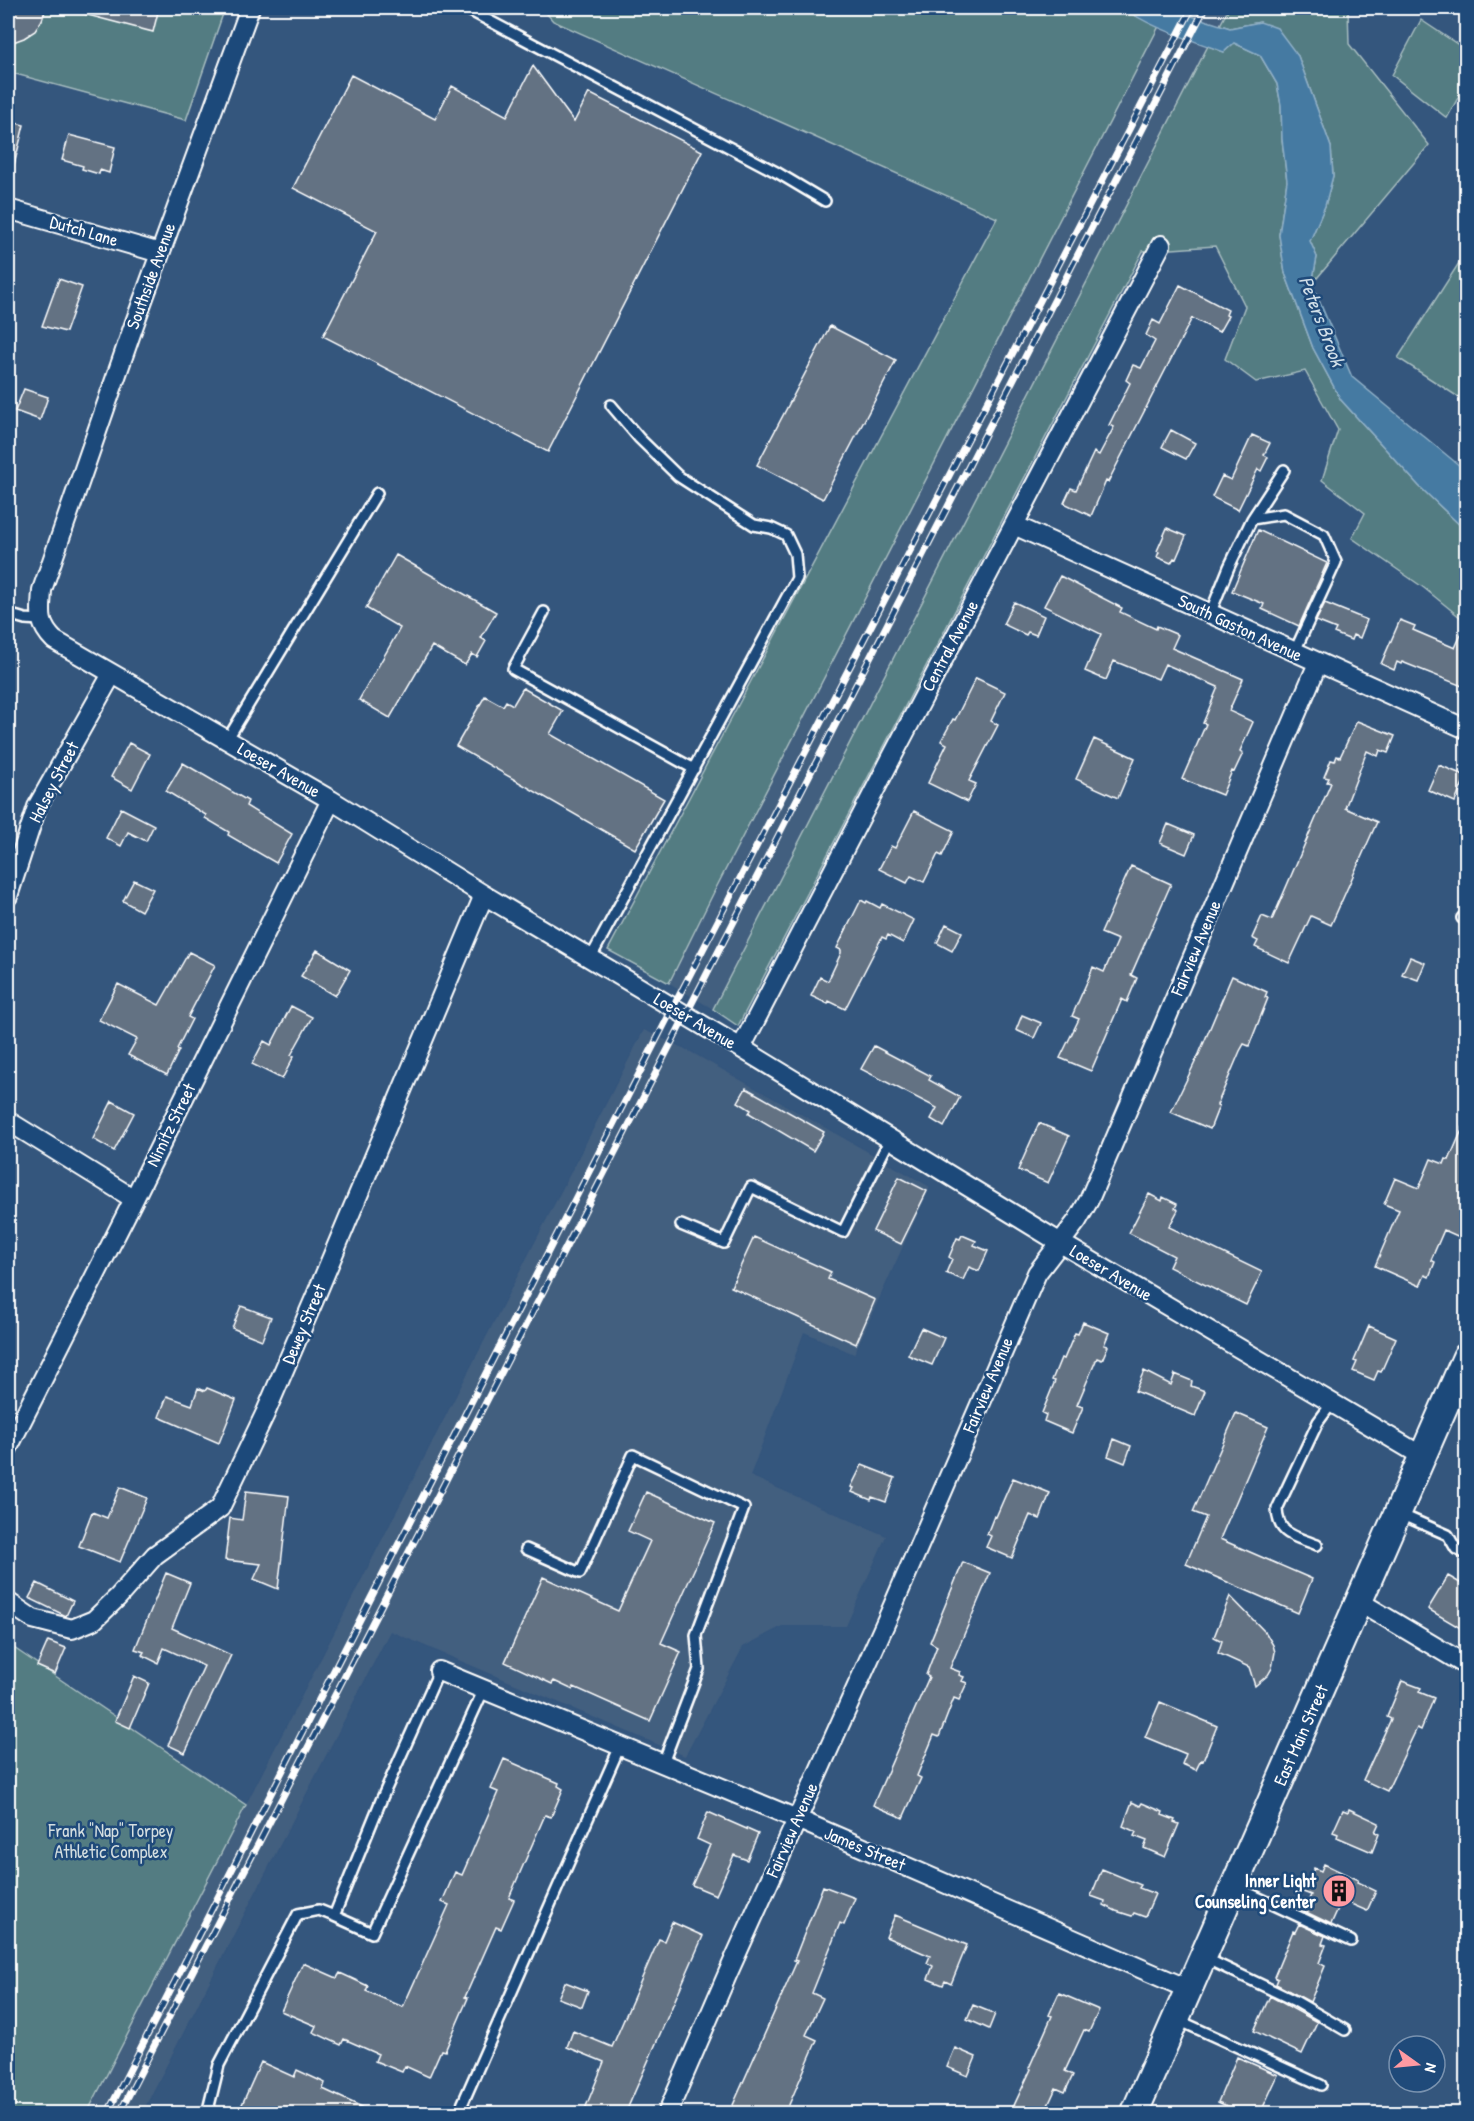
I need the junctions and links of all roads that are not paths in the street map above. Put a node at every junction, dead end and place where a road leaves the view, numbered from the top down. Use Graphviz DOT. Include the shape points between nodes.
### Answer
graph roads {
  1 [pos="250,8"];
  2 [pos="465,8"];
  3 [pos="825,201"];
  4 [pos="8,209"];
  5 [pos="1161,245"];
  6 [pos="159,253"];
  7 [pos="611,405"];
  8 [pos="1284,470"];
  9 [pos="377,493"];
  10 [pos="1252,519"];
  11 [pos="1014,525"];
  12 [pos="544,612"];
  13 [pos="8,614"];
  14 [pos="1210,614"];
  15 [pos="40,620"];
  16 [pos="1294,652"];
  17 [pos="1318,663"];
  18 [pos="112,674"];
  19 [pos="1467,729"];
  20 [pos="227,740"];
  21 [pos="693,770"];
  22 [pos="331,800"];
  23 [pos="484,895"];
  24 [pos="8,896"];
  25 [pos="590,959"];
  26 [pos="741,1048"];
  27 [pos="8,1121"];
  28 [pos="890,1139"];
  29 [pos="135,1199"];
  30 [pos="681,1225"];
  31 [pos="1059,1242"];
  32 [pos="1467,1357"];
  33 [pos="1332,1403"];
  34 [pos="8,1448"];
  35 [pos="1422,1456"];
  36 [pos="1398,1513"];
  37 [pos="1317,1545"];
  38 [pos="526,1549"];
  39 [pos="1467,1554"];
  40 [pos="8,1602"];
  41 [pos="1360,1602"];
  42 [pos="1467,1665"];
  43 [pos="439,1671"];
  44 [pos="484,1689"];
  45 [pos="620,1746"];
  46 [pos="663,1763"];
  47 [pos="797,1819"];
  48 [pos="1234,1887"];
  49 [pos="334,1916"];
  50 [pos="1351,1941"];
  51 [pos="1202,1957"];
  52 [pos="1188,1989"];
  53 [pos="1175,2019"];
  54 [pos="1345,2030"];
  55 [pos="1321,2085"];
  56 [pos="207,2114"];
  57 [pos="458,2114"];
  58 [pos="667,2114"];
  59 [pos="1134,2114"];
  1 -- 6 [label="street, Southside Avenue"];
  2 -- 3 [label="lane" via="770,168"];
  4 -- 6 [label="street, Dutch Lane"];
  5 -- 11 [label="street, Central Avenue"];
  6 -- 15 [label="street, Southside Avenue" via="42,590"];
  7 -- 21 [label="lane" via="678,476 754,525 786,535 795,554 797,578"];
  8 -- 10 [label="lane"];
  9 -- 20 [label="lane"];
  10 -- 14 [label="lane"];
  10 -- 16 [label="lane" via="1284,514 1324,535 1336,562"];
  11 -- 14 [label="street, South Gaston Avenue"];
  11 -- 26 [label="street, Central Avenue"];
  12 -- 21 [label="lane" via="513,669"];
  13 -- 15 [label="lane"];
  14 -- 16 [label="street, South Gaston Avenue"];
  15 -- 18 [label="street, Loeser Avenue" via="54,640"];
  16 -- 17 [label="street, South Gaston Avenue"];
  17 -- 19 [label="street, South Gaston Avenue"];
  17 -- 31 [label="street, Fairview Avenue" via="1089,1200"];
  18 -- 20 [label="street, Loeser Avenue"];
  18 -- 24 [label="street, Halsey Street" via="37,807"];
  20 -- 22 [label="street, Loeser Avenue"];
  21 -- 25 [label="lane"];
  22 -- 23 [label="street, Loeser Avenue"];
  22 -- 29 [label="street, Nimitz Street"];
  23 -- 25 [label="street, Loeser Avenue"];
  23 -- 40 [label="street, Dewey Street" via="308,1315 220,1508 155,1555 94,1620 72,1629 33,1619"];
  25 -- 26 [label="street, Loeser Avenue"];
  26 -- 28 [label="street, Loeser Avenue"];
  27 -- 29 [label="street"];
  28 -- 30 [label="lane" via="843,1232 752,1187 723,1243"];
  28 -- 31 [label="street, Loeser Avenue"];
  29 -- 34 [label="street, Nimitz Street"];
  31 -- 33 [label="street, Loeser Avenue"];
  31 -- 47 [label="street, Fairview Avenue" via="1037,1273"];
  32 -- 35 [label="street, East Main Street"];
  33 -- 35 [label="street, Loeser Avenue"];
  33 -- 37 [label="lane" via="1318,1422 1277,1509 1277,1521 1285,1532"];
  35 -- 36 [label="street, East Main Street"];
  36 -- 39 [label="lane" via="1448,1534 1456,1549"];
  36 -- 41 [label="street, East Main Street"];
  38 -- 46 [label="lane" via="580,1573 633,1455 744,1508 696,1635 699,1669"];
  41 -- 42 [label="street"];
  41 -- 48 [label="street, East Main Street"];
  43 -- 44 [label="street, James Street"];
  43 -- 49 [label="lane"];
  44 -- 45 [label="street, James Street"];
  44 -- 49 [label="lane" via="372,1934"];
  45 -- 46 [label="street, James Street"];
  45 -- 57 [label="lane"];
  46 -- 47 [label="street, James Street"];
  47 -- 52 [label="street, James Street"];
  47 -- 58 [label="street, Fairview Avenue"];
  48 -- 50 [label="lane"];
  48 -- 51 [label="street, East Main Street"];
  49 -- 56 [label="lane" via="319,1910 298,1914 219,2065"];
  51 -- 52 [label="street, East Main Street"];
  51 -- 54 [label="lane" via="1295,2001"];
  52 -- 53 [label="street, East Main Street"];
  53 -- 55 [label="lane"];
  53 -- 59 [label="street, East Main Street"];
}
